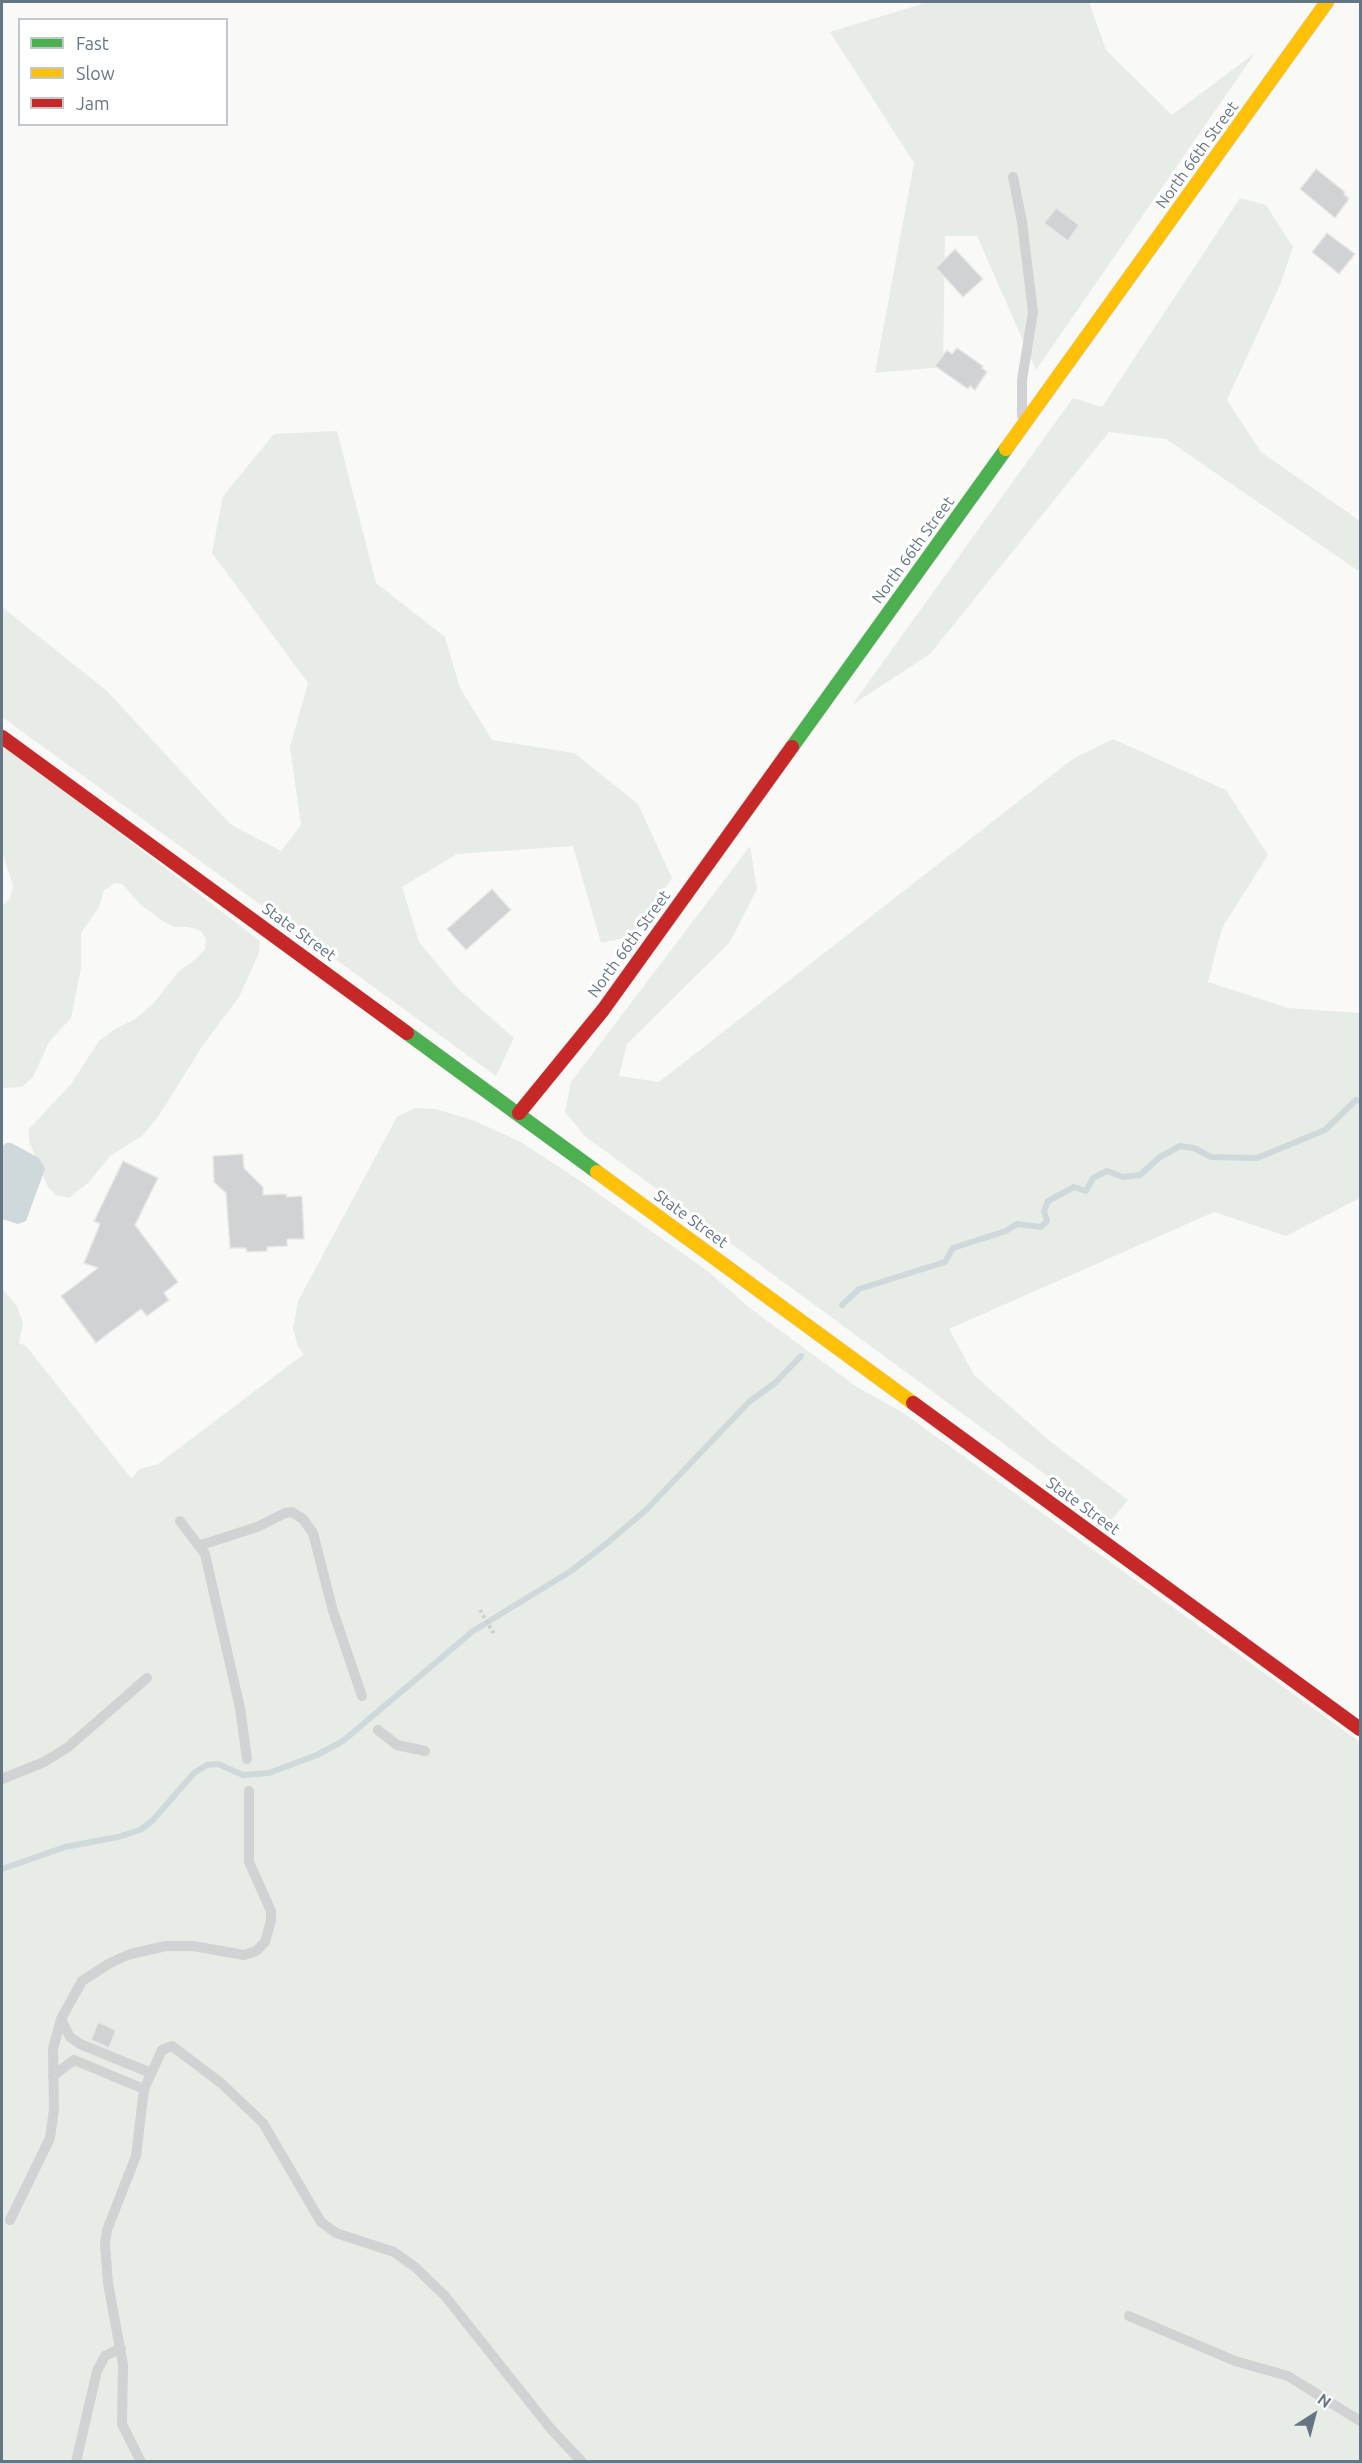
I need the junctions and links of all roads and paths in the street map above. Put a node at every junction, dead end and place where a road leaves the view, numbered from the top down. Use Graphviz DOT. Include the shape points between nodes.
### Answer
graph roads {
  1 [pos="1328,2"];
  2 [pos="1013,177"];
  3 [pos="1022,428"];
  4 [pos="2,736"];
  5 [pos="519,1113"];
  6 [pos="180,1521"];
  7 [pos="201,1545"];
  8 [pos="480,1610"];
  9 [pos="494,1634"];
  10 [pos="147,1678"];
  11 [pos="362,1695"];
  12 [pos="378,1730"];
  13 [pos="1360,1730"];
  14 [pos="425,1751"];
  15 [pos="247,1759"];
  16 [pos="2,1779"];
  17 [pos="249,1791"];
  18 [pos="61,2019"];
  19 [pos="151,2073"];
  20 [pos="53,2076"];
  21 [pos="144,2089"];
  22 [pos="10,2220"];
  23 [pos="1129,2316"];
  24 [pos="121,2348"];
  25 [pos="1360,2421"];
  26 [pos="76,2462"];
  27 [pos="141,2462"];
  28 [pos="582,2462"];
  1 -- 3 [label="street, North 66th Street"];
  2 -- 3 [label="lane" via="1033,312 1022,380"];
  3 -- 5 [label="street, North 66th Street" via="603,1010"];
  4 -- 5 [label="street, State Street"];
  5 -- 13 [label="street, State Street"];
  6 -- 7 [label="lane"];
  7 -- 11 [label="lane" via="257,1527 285,1513 292,1512 303,1519 313,1533 333,1611"];
  7 -- 15 [label="lane" via="240,1708"];
  8 -- 9 [label="path"];
  10 -- 16 [label="lane" via="67,1748"];
  12 -- 14 [label="lane" via="397,1745"];
  17 -- 18 [label="lane" via="249,1862 271,1911 261,1947 244,1955 178,1946 130,1954 99,1968 82,1982"];
  18 -- 19 [label="lane" via="70,2037 81,2044"];
  18 -- 20 [label="lane" via="53,2049"];
  19 -- 21 [label="lane"];
  19 -- 28 [label="lane" via="162,2050 172,2046 249,2108 274,2138 321,2222 336,2233 394,2252 416,2267 458,2311 551,2430"];
  20 -- 21 [label="lane" via="74,2060"];
  20 -- 22 [label="lane" via="50,2138"];
  21 -- 24 [label="lane" via="136,2156 105,2244 110,2299"];
  23 -- 25 [label="lane" via="1235,2361 1288,2376"];
  24 -- 26 [label="lane" via="100,2362"];
  24 -- 27 [label="lane" via="122,2424"];
}
